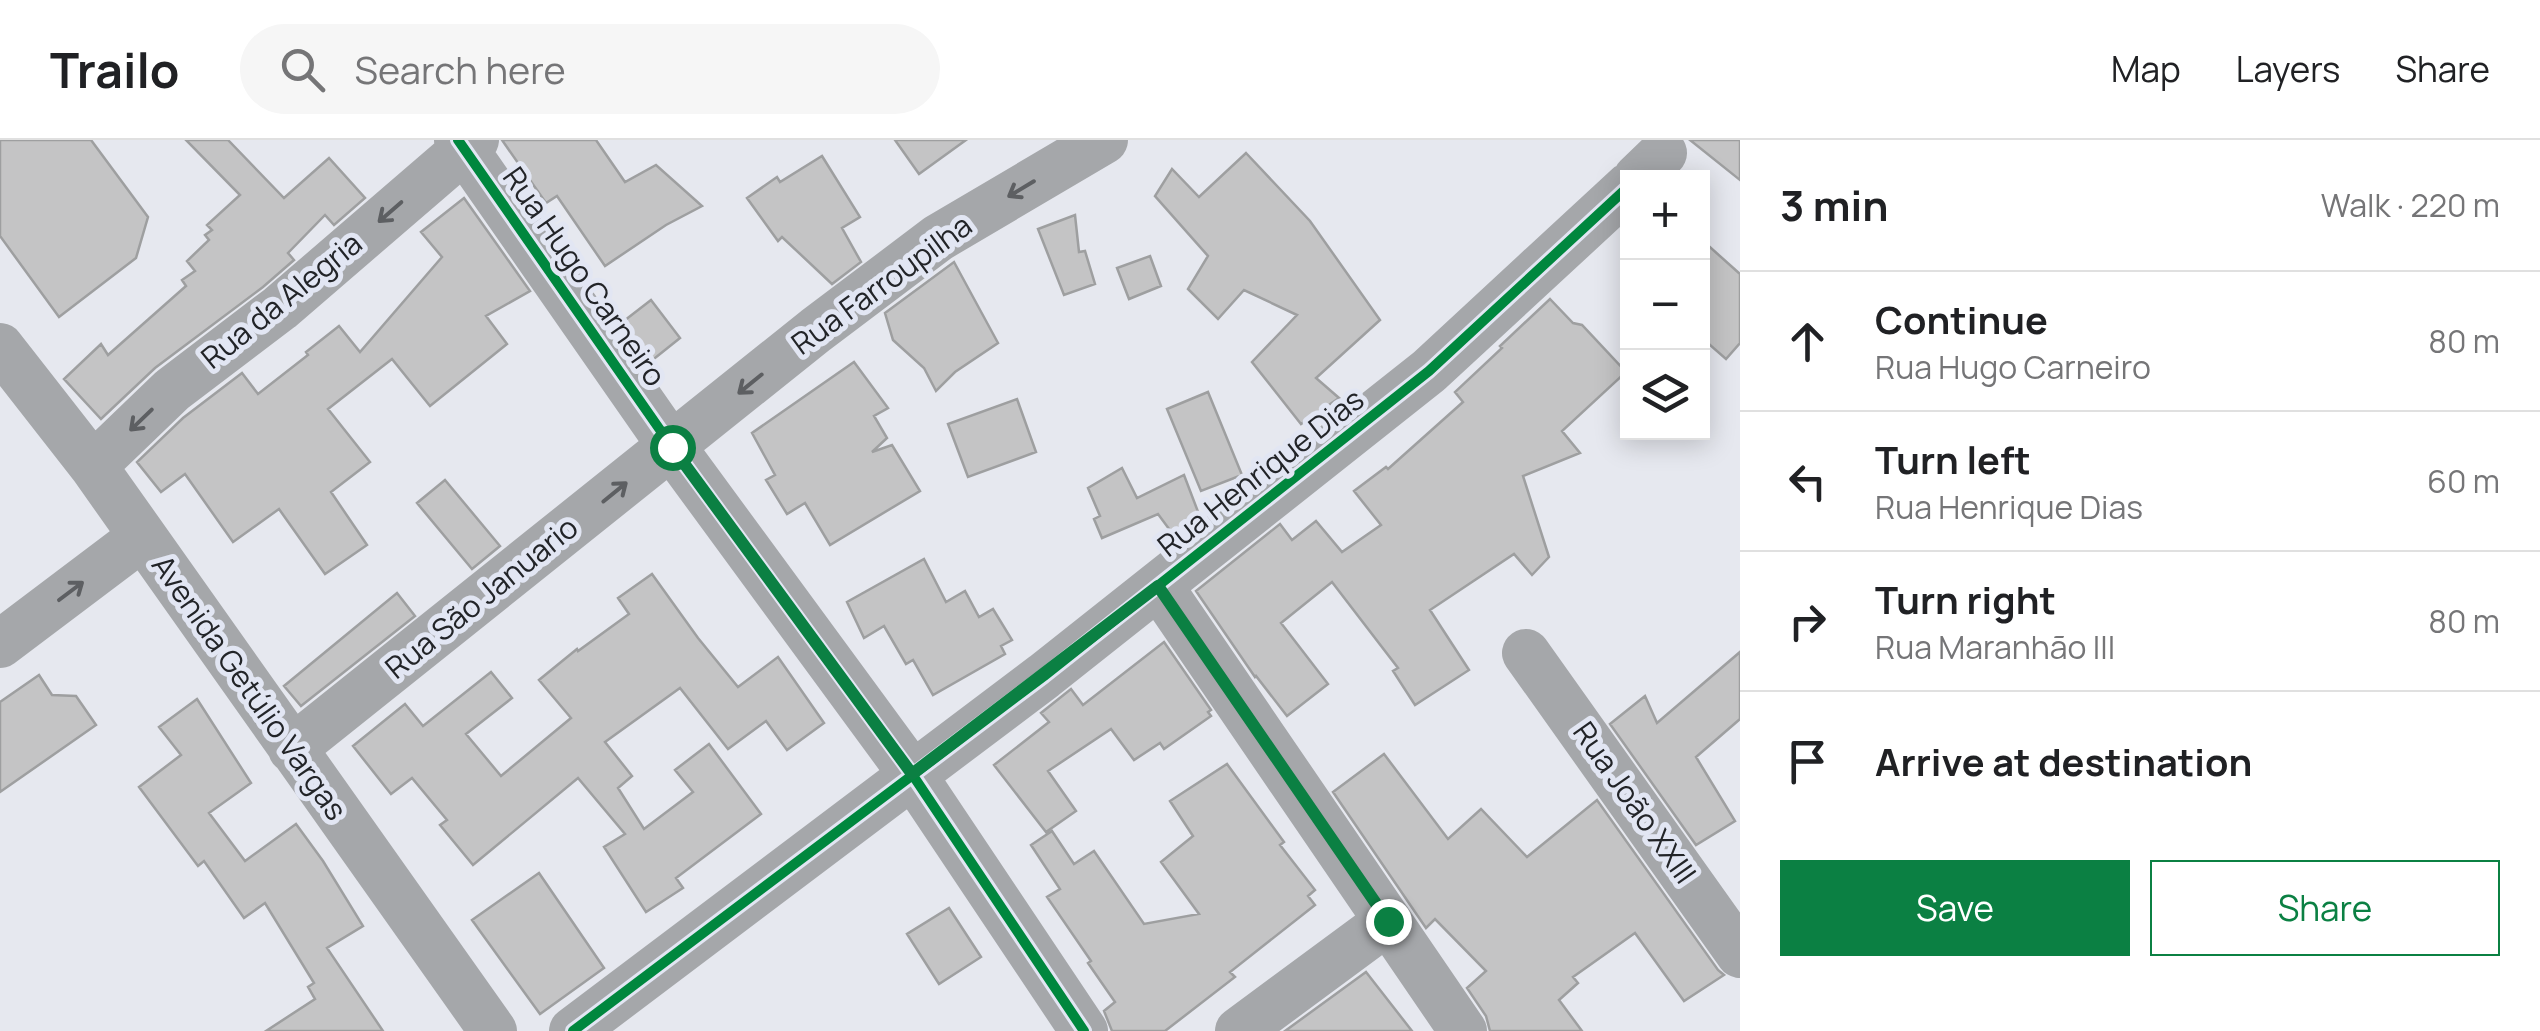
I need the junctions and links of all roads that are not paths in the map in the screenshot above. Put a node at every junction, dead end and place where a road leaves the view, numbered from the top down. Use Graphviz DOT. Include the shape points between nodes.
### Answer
graph roads {
  1 [pos="1104,140"];
  2 [pos="466,142"];
  3 [pos="1620,194"];
  4 [pos="5,364"];
  5 [pos="672,447"];
  6 [pos="93,466"];
  7 [pos="142,537"];
  8 [pos="1158,586"];
  9 [pos="0,644"];
  10 [pos="1526,653"];
  11 [pos="292,750"];
  12 [pos="912,774"];
  13 [pos="1388,921"];
  14 [pos="1740,954"];
  15 [pos="493,1031"];
  16 [pos="573,1031"];
  17 [pos="1084,1031"];
  18 [pos="1239,1031"];
  19 [pos="1463,1031"];
  1 -- 5 [label="street, Rua Farroupilha, one-way" via="938,238"];
  2 -- 5 [label="street, Rua Hugo Carneiro"];
  2 -- 6 [label="street, Rua da Alegria, one-way" via="280,308 172,390"];
  3 -- 8 [label="street, Rua Henrique Dias" via="1429,372"];
  4 -- 6 [label="street, Avenida Getúlio Vargas"];
  11 -- 5 [label="street, Rua São Januario, one-way"];
  5 -- 12 [label="street, Rua Hugo Carneiro"];
  6 -- 7 [label="street, Avenida Getúlio Vargas"];
  9 -- 7 [label="street, one-way"];
  7 -- 11 [label="street, Avenida Getúlio Vargas"];
  8 -- 12 [label="street, Rua Henrique Dias"];
  8 -- 13 [label="street"];
  10 -- 14 [label="street, Rua João XXIII"];
  11 -- 15 [label="street, Avenida Getúlio Vargas"];
  12 -- 16 [label="street, Rua Henrique Dias"];
  12 -- 17 [label="street, Rua Hugo Carneiro"];
  13 -- 18 [label="street"];
  13 -- 19 [label="street"];
}
